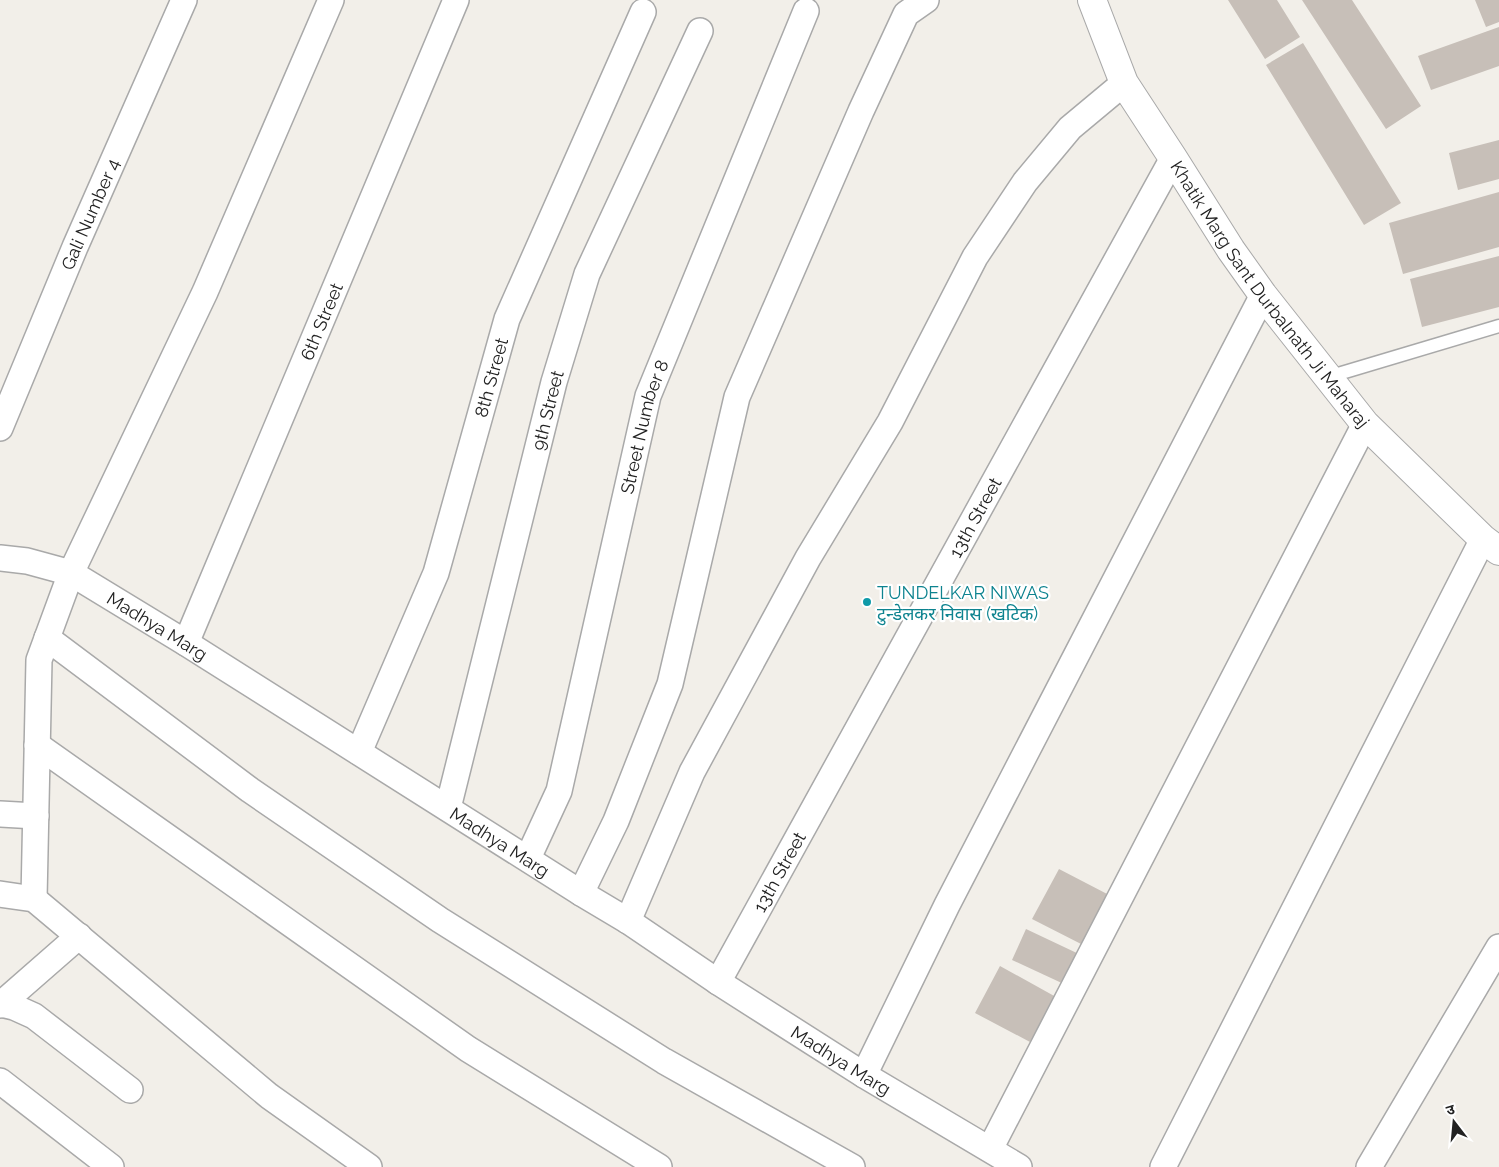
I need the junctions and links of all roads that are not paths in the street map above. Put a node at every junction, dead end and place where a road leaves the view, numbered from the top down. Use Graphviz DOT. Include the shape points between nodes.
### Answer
graph roads {
  1 [pos="184,0"];
  2 [pos="331,0"];
  3 [pos="456,0"];
  4 [pos="926,0"];
  5 [pos="1092,0"];
  6 [pos="806,11"];
  7 [pos="643,12"];
  8 [pos="700,31"];
  9 [pos="1124,83"];
  10 [pos="1173,158"];
  11 [pos="1263,295"];
  12 [pos="1499,326"];
  13 [pos="1328,377"];
  14 [pos="1365,424"];
  15 [pos="0,428"];
  16 [pos="1491,545"];
  17 [pos="0,558"];
  18 [pos="70,573"];
  19 [pos="47,638"];
  20 [pos="186,643"];
  21 [pos="37,744"];
  22 [pos="359,752"];
  23 [pos="448,808"];
  24 [pos="0,814"];
  25 [pos="36,816"];
  26 [pos="528,858"];
  27 [pos="581,893"];
  28 [pos="0,894"];
  29 [pos="34,899"];
  30 [pos="628,921"];
  31 [pos="78,936"];
  32 [pos="1499,947"];
  33 [pos="718,982"];
  34 [pos="0,1005"];
  35 [pos="864,1075"];
  36 [pos="0,1081"];
  37 [pos="130,1090"];
  38 [pos="990,1149"];
  39 [pos="111,1167"];
  40 [pos="369,1167"];
  41 [pos="659,1167"];
  42 [pos="852,1167"];
  43 [pos="1019,1167"];
  44 [pos="1163,1167"];
  45 [pos="1369,1167"];
  1 -- 15 [label="street, Gali Number 4" via="75,247"];
  2 -- 18 [label="street" via="205,292"];
  3 -- 20 [label="street, 6th Street"];
  4 -- 27 [label="street" via="906,14 737,397 670,684 616,821"];
  5 -- 9 [label="street, Khatik Marg Sant Durbalnath Ji Maharaj"];
  6 -- 26 [label="street, Street Number 8" via="648,396 560,791"];
  7 -- 22 [label="street, 8th Street" via="506,319 436,573"];
  8 -- 23 [label="street, 9th Street" via="587,274 554,382"];
  9 -- 10 [label="street, Khatik Marg Sant Durbalnath Ji Maharaj"];
  9 -- 30 [label="street" via="1070,128 1025,182 975,257 890,422 808,558 692,772"];
  10 -- 11 [label="street, Khatik Marg Sant Durbalnath Ji Maharaj" via="1230,250"];
  10 -- 33 [label="street, 13th Street"];
  11 -- 13 [label="street, Khatik Marg Sant Durbalnath Ji Maharaj"];
  11 -- 35 [label="street" via="947,905"];
  12 -- 13 [label="lane"];
  13 -- 14 [label="street, Khatik Marg Sant Durbalnath Ji Maharaj"];
  14 -- 16 [label="street, Khatik Marg Sant Durbalnath Ji Maharaj"];
  14 -- 38 [label="street"];
  16 -- 44 [label="street"];
  17 -- 18 [label="street, Madhya Marg" via="27,561"];
  18 -- 19 [label="street"];
  18 -- 20 [label="street, Madhya Marg"];
  19 -- 21 [label="street" via="39,660"];
  19 -- 42 [label="street" via="250,790 440,920 664,1061"];
  20 -- 22 [label="street, Madhya Marg"];
  21 -- 25 [label="street"];
  21 -- 41 [label="street" via="468,1049"];
  22 -- 23 [label="street, Madhya Marg"];
  23 -- 26 [label="street, Madhya Marg"];
  24 -- 25 [label="street"];
  25 -- 29 [label="street"];
  26 -- 27 [label="street, Madhya Marg"];
  27 -- 30 [label="street, Madhya Marg"];
  28 -- 29 [label="street"];
  29 -- 31 [label="street"];
  30 -- 33 [label="street, Madhya Marg"];
  31 -- 34 [label="street"];
  31 -- 40 [label="street" via="270,1096"];
  32 -- 45 [label="street"];
  33 -- 35 [label="street, Madhya Marg"];
  34 -- 37 [label="street" via="34,1016"];
  35 -- 38 [label="street, Madhya Marg"];
  36 -- 39 [label="street"];
  38 -- 43 [label="street, Madhya Marg"];
}
